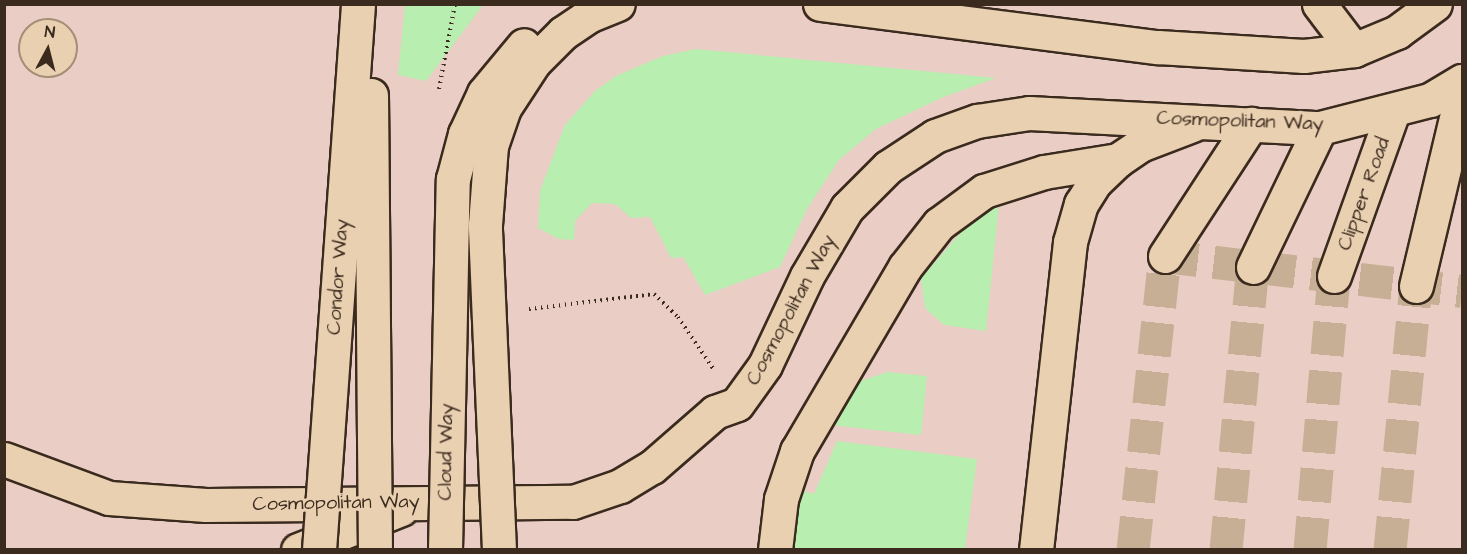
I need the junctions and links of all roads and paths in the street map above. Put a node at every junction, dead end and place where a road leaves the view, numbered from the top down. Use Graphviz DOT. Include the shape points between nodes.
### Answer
graph roads {
  1 [pos="358,4"];
  2 [pos="370,4"];
  3 [pos="582,4"];
  4 [pos="618,4"];
  5 [pos="820,4"];
  6 [pos="1319,4"];
  7 [pos="1435,4"];
  8 [pos="1354,50"];
  9 [pos="1462,81"];
  10 [pos="1462,93"];
  11 [pos="1394,111"];
  12 [pos="1202,121"];
  13 [pos="1251,124"];
  14 [pos="1320,128"];
  15 [pos="1118,160"];
  16 [pos="1165,256"];
  17 [pos="1253,267"];
  18 [pos="1334,276"];
  19 [pos="1416,286"];
  20 [pos="654,294"];
  21 [pos="737,404"];
  22 [pos="4,459"];
  23 [pos="419,502"];
  24 [pos="298,549"];
  25 [pos="319,549"];
  26 [pos="375,549"];
  27 [pos="445,549"];
  28 [pos="499,549"];
  29 [pos="775,549"];
  30 [pos="1036,549"];
  1 -- 25 [label="street, Condor Way, bridge"];
  2 -- 26 [label="street, bridge"];
  3 -- 27 [label="street, Cloud Way, bridge" via="556,18 516,52 484,93 465,134 453,180 449,222"];
  4 -- 28 [label="street, bridge" via="571,28 534,62 504,108 491,146 485,225"];
  5 -- 8 [label="street" via="1243,54 1304,56"];
  6 -- 8 [label="street"];
  7 -- 8 [label="street" via="1397,32"];
  9 -- 11 [label="street, Cosmopolitan Way" via="1430,100"];
  10 -- 19 [label="street"];
  11 -- 14 [label="street, Cosmopolitan Way"];
  11 -- 18 [label="street, Clipper Road"];
  12 -- 13 [label="street, Cosmopolitan Way"];
  12 -- 15 [label="street" via="1140,145"];
  12 -- 21 [label="street, Cosmopolitan Way" via="1064,113 1003,115 954,128 914,149 867,185 847,208 807,276 765,365"];
  13 -- 14 [label="street, Cosmopolitan Way"];
  13 -- 16 [label="street"];
  14 -- 17 [label="street"];
  15 -- 29 [label="street" via="1044,172 984,191 939,224 905,267 797,451 781,499"];
  15 -- 30 [label="street" via="1095,182 1081,204 1070,242"];
  20 -- 21 [label="path" via="678,317"];
  21 -- 23 [label="street, Cosmopolitan Way" via="715,412 652,467 620,486 573,502"];
  22 -- 23 [label="street, Cosmopolitan Way" via="109,498 206,505"];
  23 -- 24 [label="street"];
}
